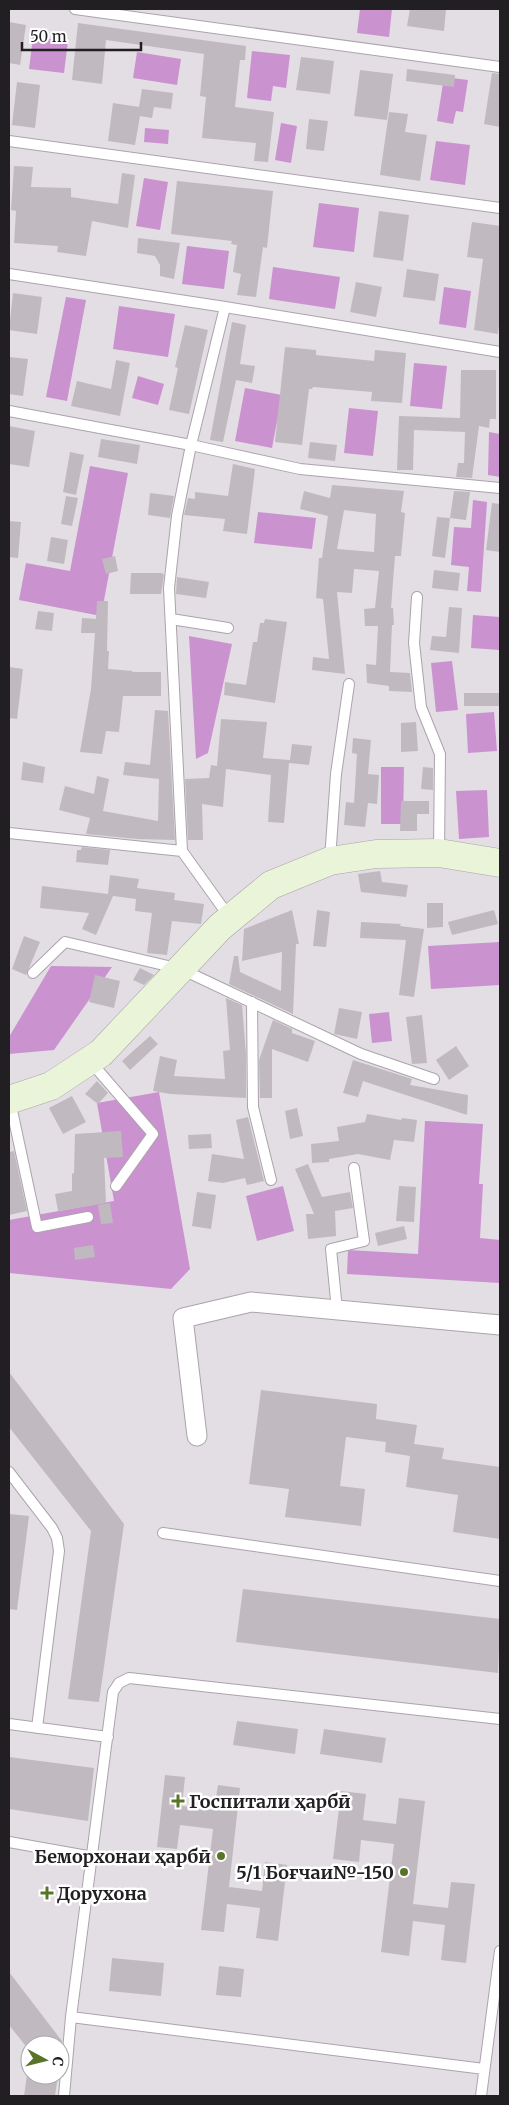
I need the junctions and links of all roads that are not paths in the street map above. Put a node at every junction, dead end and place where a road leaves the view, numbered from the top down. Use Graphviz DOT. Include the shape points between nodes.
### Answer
graph roads {
  1 [pos="75,9"];
  2 [pos="500,68"];
  3 [pos="9,141"];
  4 [pos="500,208"];
  5 [pos="9,274"];
  6 [pos="224,307"];
  7 [pos="500,352"];
  8 [pos="9,411"];
  9 [pos="191,446"];
  10 [pos="500,488"];
  11 [pos="417,597"];
  12 [pos="171,619"];
  13 [pos="228,628"];
  14 [pos="349,684"];
  15 [pos="9,833"];
  16 [pos="182,851"];
  17 [pos="439,853"];
  18 [pos="330,861"];
  19 [pos="500,863"];
  20 [pos="231,918"];
  21 [pos="181,969"];
  22 [pos="33,974"];
  23 [pos="252,1002"];
  24 [pos="89,1060"];
  25 [pos="434,1079"];
  26 [pos="9,1100"];
  27 [pos="354,1168"];
  28 [pos="271,1180"];
  29 [pos="116,1186"];
  30 [pos="88,1217"];
  31 [pos="337,1310"];
  32 [pos="500,1325"];
  33 [pos="198,1436"];
  34 [pos="9,1472"];
  35 [pos="163,1533"];
  36 [pos="500,1581"];
  37 [pos="500,1720"];
  38 [pos="9,1724"];
  39 [pos="37,1728"];
  40 [pos="108,1737"];
  41 [pos="9,1842"];
  42 [pos="93,1857"];
  43 [pos="500,1951"];
  44 [pos="71,2017"];
  45 [pos="484,2069"];
  46 [pos="64,2096"];
  47 [pos="481,2096"];
  1 -- 2 [label="lane"];
  3 -- 4 [label="lane"];
  5 -- 6 [label="lane"];
  6 -- 7 [label="lane"];
  6 -- 9 [label="lane"];
  8 -- 9 [label="lane"];
  9 -- 10 [label="lane" via="300,469"];
  9 -- 12 [label="lane" via="176,516 169,588"];
  11 -- 17 [label="lane" via="414,643 421,707 440,754"];
  12 -- 13 [label="lane"];
  12 -- 16 [label="lane"];
  14 -- 18 [label="lane" via="336,774"];
  15 -- 16 [label="lane"];
  16 -- 20 [label="lane"];
  17 -- 18 [label="street" via="376,854"];
  17 -- 19 [label="street"];
  18 -- 20 [label="street" via="271,885"];
  20 -- 21 [label="street"];
  21 -- 22 [label="lane" via="65,942"];
  21 -- 23 [label="lane"];
  21 -- 24 [label="street" via="101,1052"];
  23 -- 25 [label="lane" via="361,1054"];
  23 -- 28 [label="lane" via="254,1107"];
  24 -- 26 [label="street" via="51,1086"];
  24 -- 29 [label="lane" via="153,1134"];
  26 -- 30 [label="lane" via="38,1227"];
  27 -- 31 [label="lane" via="364,1241 330,1249"];
  31 -- 32 [label="street"];
  31 -- 33 [label="street" via="250,1302 183,1318"];
  34 -- 39 [label="lane" via="52,1528 59,1551"];
  35 -- 36 [label="lane"];
  37 -- 40 [label="lane" via="129,1678 119,1683 113,1692"];
  38 -- 39 [label="lane"];
  39 -- 40 [label="lane"];
  40 -- 42 [label="lane"];
  41 -- 42 [label="lane"];
  42 -- 44 [label="lane"];
  43 -- 45 [label="lane"];
  44 -- 45 [label="lane"];
  44 -- 46 [label="lane"];
  45 -- 47 [label="lane"];
}
